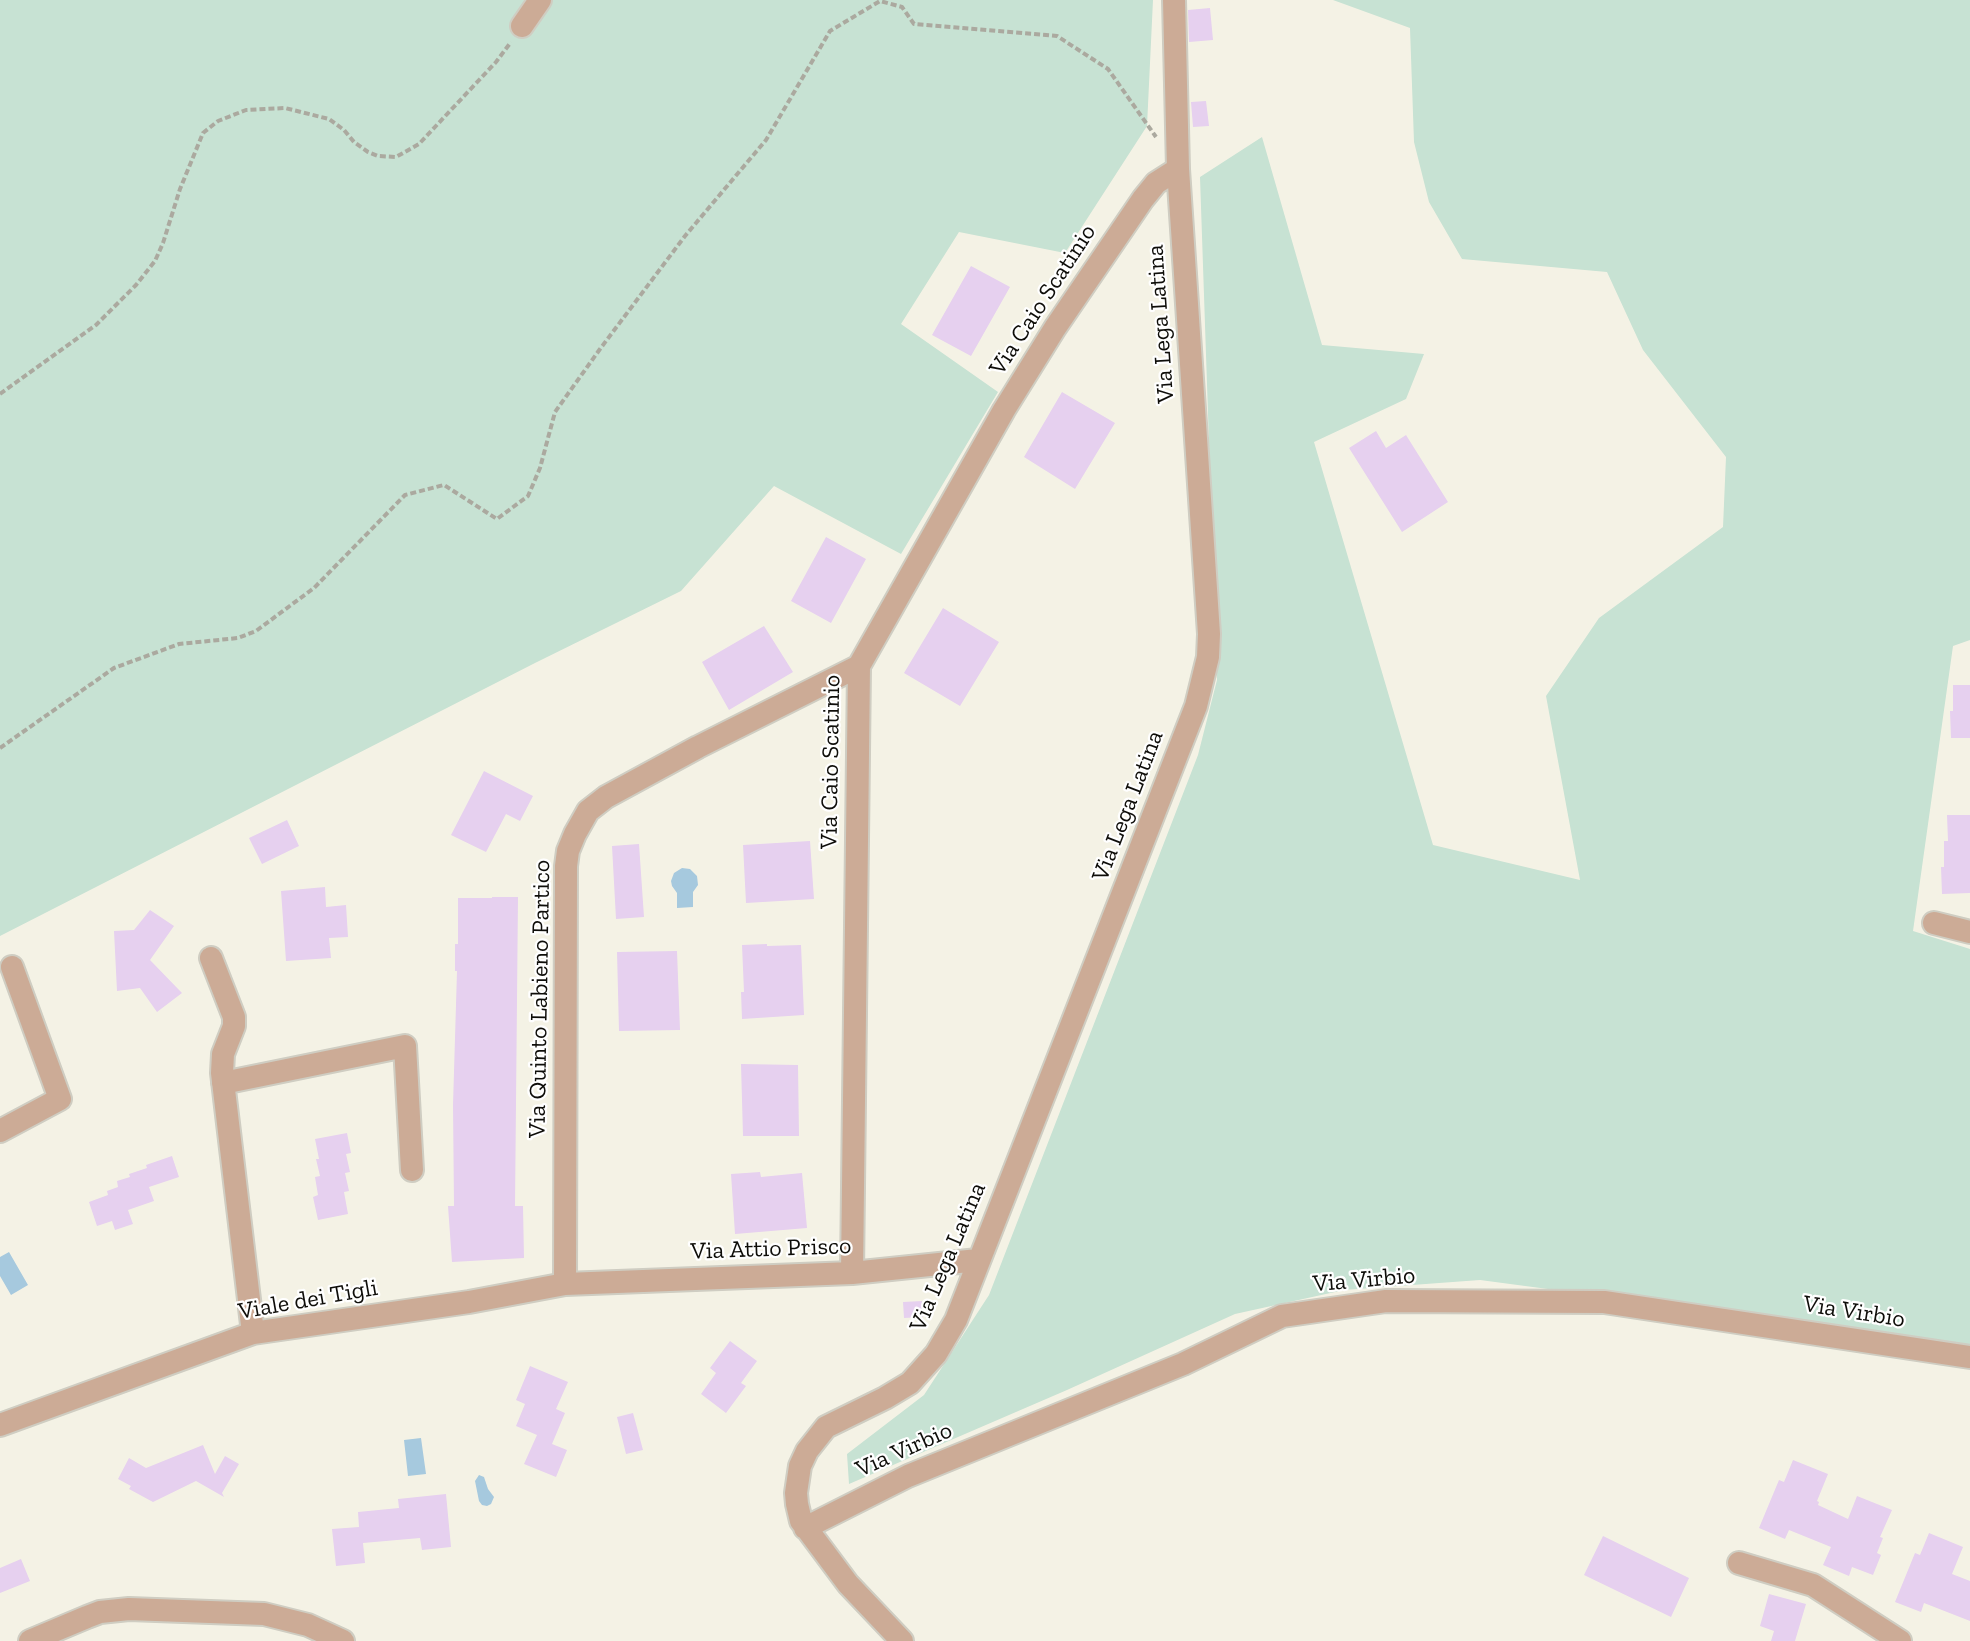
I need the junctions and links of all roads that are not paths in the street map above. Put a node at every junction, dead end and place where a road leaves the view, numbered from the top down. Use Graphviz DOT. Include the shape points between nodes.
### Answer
graph roads {
  1 [pos="540,0"];
  2 [pos="1174,0"];
  3 [pos="522,26"];
  4 [pos="1178,169"];
  5 [pos="859,666"];
  6 [pos="1934,923"];
  7 [pos="1970,932"];
  8 [pos="211,958"];
  9 [pos="12,967"];
  10 [pos="223,1083"];
  11 [pos="0,1131"];
  12 [pos="412,1170"];
  13 [pos="978,1260"];
  14 [pos="852,1273"];
  15 [pos="566,1284"];
  16 [pos="253,1333"];
  17 [pos="1970,1357"];
  18 [pos="0,1425"];
  19 [pos="805,1528"];
  20 [pos="1739,1563"];
  21 [pos="30,1641"];
  22 [pos="343,1641"];
  23 [pos="902,1641"];
  24 [pos="1900,1641"];
  1 -- 3 [label="street"];
  2 -- 4 [label="street, Via Lega Latina"];
  4 -- 5 [label="street, Via Caio Scatinio" via="1156,183 1143,199 1055,328"];
  4 -- 13 [label="street, Via Lega Latina" via="1209,634 1206,671 1196,706"];
  5 -- 14 [label="street, Via Caio Scatinio"];
  5 -- 15 [label="street, Via Quinto Labieno Partico" via="606,797 588,811 575,834 566,866"];
  6 -- 7 [label="street"];
  8 -- 10 [label="street" via="234,1017 221,1064"];
  9 -- 11 [label="street" via="60,1100"];
  10 -- 12 [label="street" via="405,1046"];
  10 -- 16 [label="street"];
  13 -- 14 [label="street, Via Attio Prisco"];
  13 -- 19 [label="street, Via Lega Latina" via="956,1320 930,1363 910,1383 826,1427 807,1451 796,1492"];
  14 -- 15 [label="street, Via Attio Prisco"];
  15 -- 16 [label="street, Viale dei Tigli"];
  16 -- 18 [label="street, Viale dei Tigli"];
  17 -- 19 [label="street, Via Virbio" via="1604,1302 1386,1301 1282,1316 1183,1364 908,1476"];
  19 -- 23 [label="street" via="848,1584"];
  20 -- 24 [label="street" via="1813,1585"];
  21 -- 22 [label="street" via="100,1612 129,1610 264,1614 308,1624"];
}
